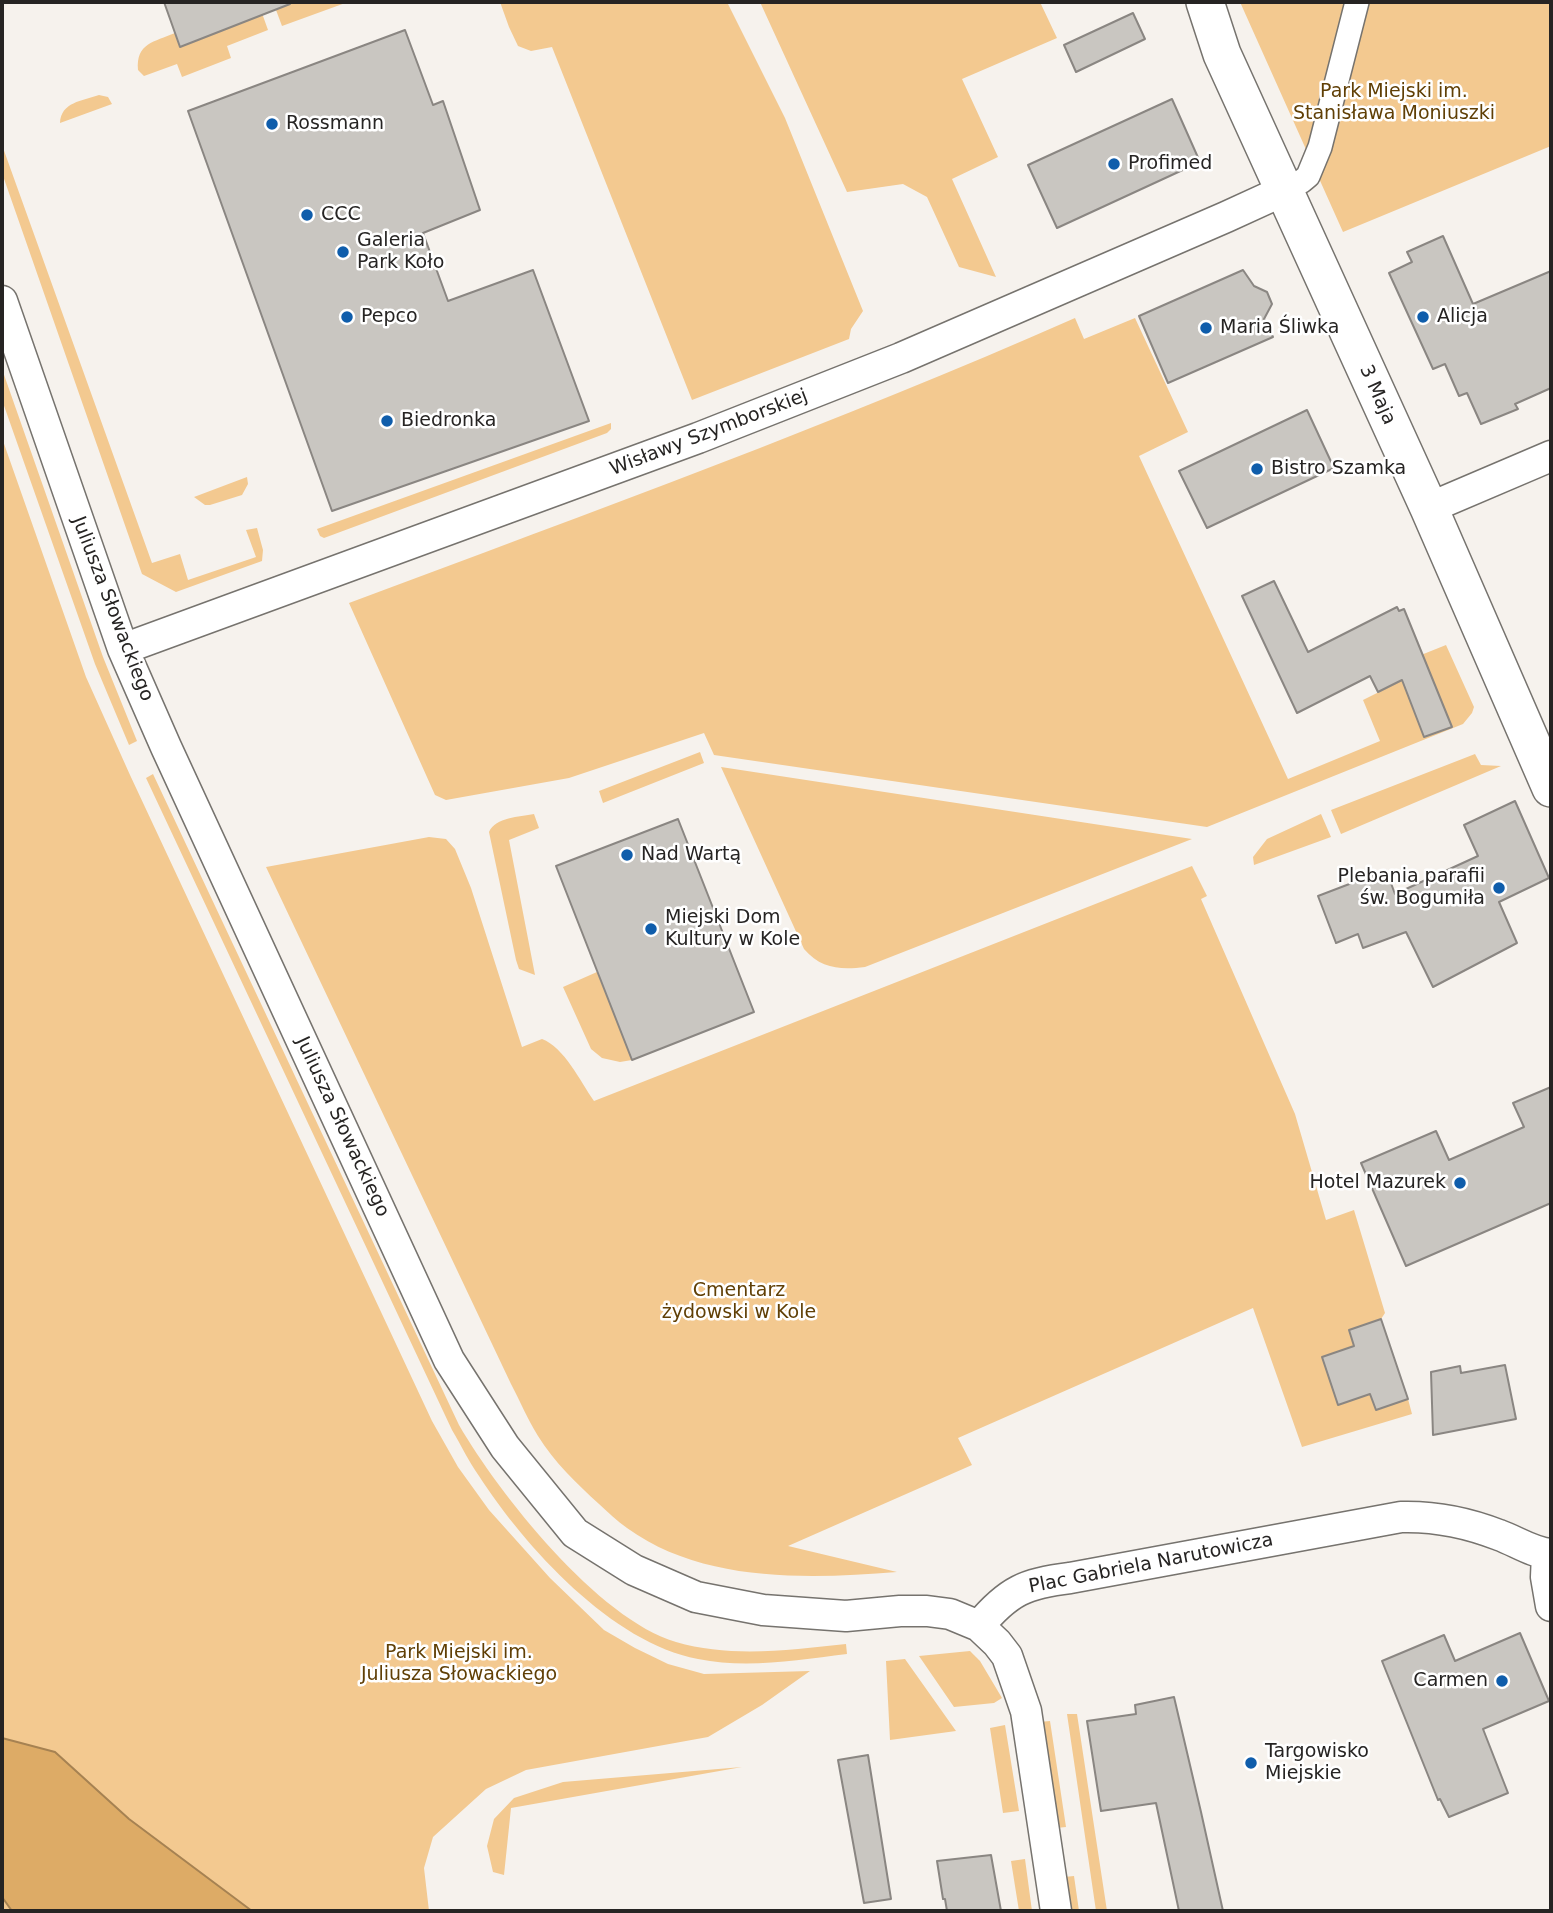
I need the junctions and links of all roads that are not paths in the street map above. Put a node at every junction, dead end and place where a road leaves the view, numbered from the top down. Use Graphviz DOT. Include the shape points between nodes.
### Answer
graph roads {
  1 [pos="1205,2"];
  2 [pos="1357,2"];
  3 [pos="1285,190"];
  4 [pos="2,301"];
  5 [pos="1551,456"];
  6 [pos="1429,508"];
  7 [pos="123,649"];
  8 [pos="1551,788"];
  9 [pos="1549,1554"];
  10 [pos="1551,1606"];
  11 [pos="979,1626"];
  12 [pos="1056,1911"];
  1 -- 3 [label="street, 3 Maja" via="1222,54"];
  2 -- 3 [label="street" via="1320,147 1308,176"];
  3 -- 6 [label="street, 3 Maja"];
  3 -- 7 [label="street, Wisławy Szymborskiej" via="901,358 711,433"];
  4 -- 7 [label="street, Juliusza Słowackiego"];
  5 -- 6 [label="street"];
  6 -- 8 [label="street, 3 Maja"];
  7 -- 11 [label="street, Juliusza Słowackiego" via="449,1360 505,1447 575,1533 634,1570 696,1597 763,1610 846,1616 927,1611"];
  9 -- 10 [label="street" via="1546,1577"];
  9 -- 11 [label="street, Plac Gabriela Narutowicza" via="1448,1519 1401,1517 1037,1583 995,1606"];
  11 -- 12 [label="street" via="1007,1656 1026,1711"];
}
